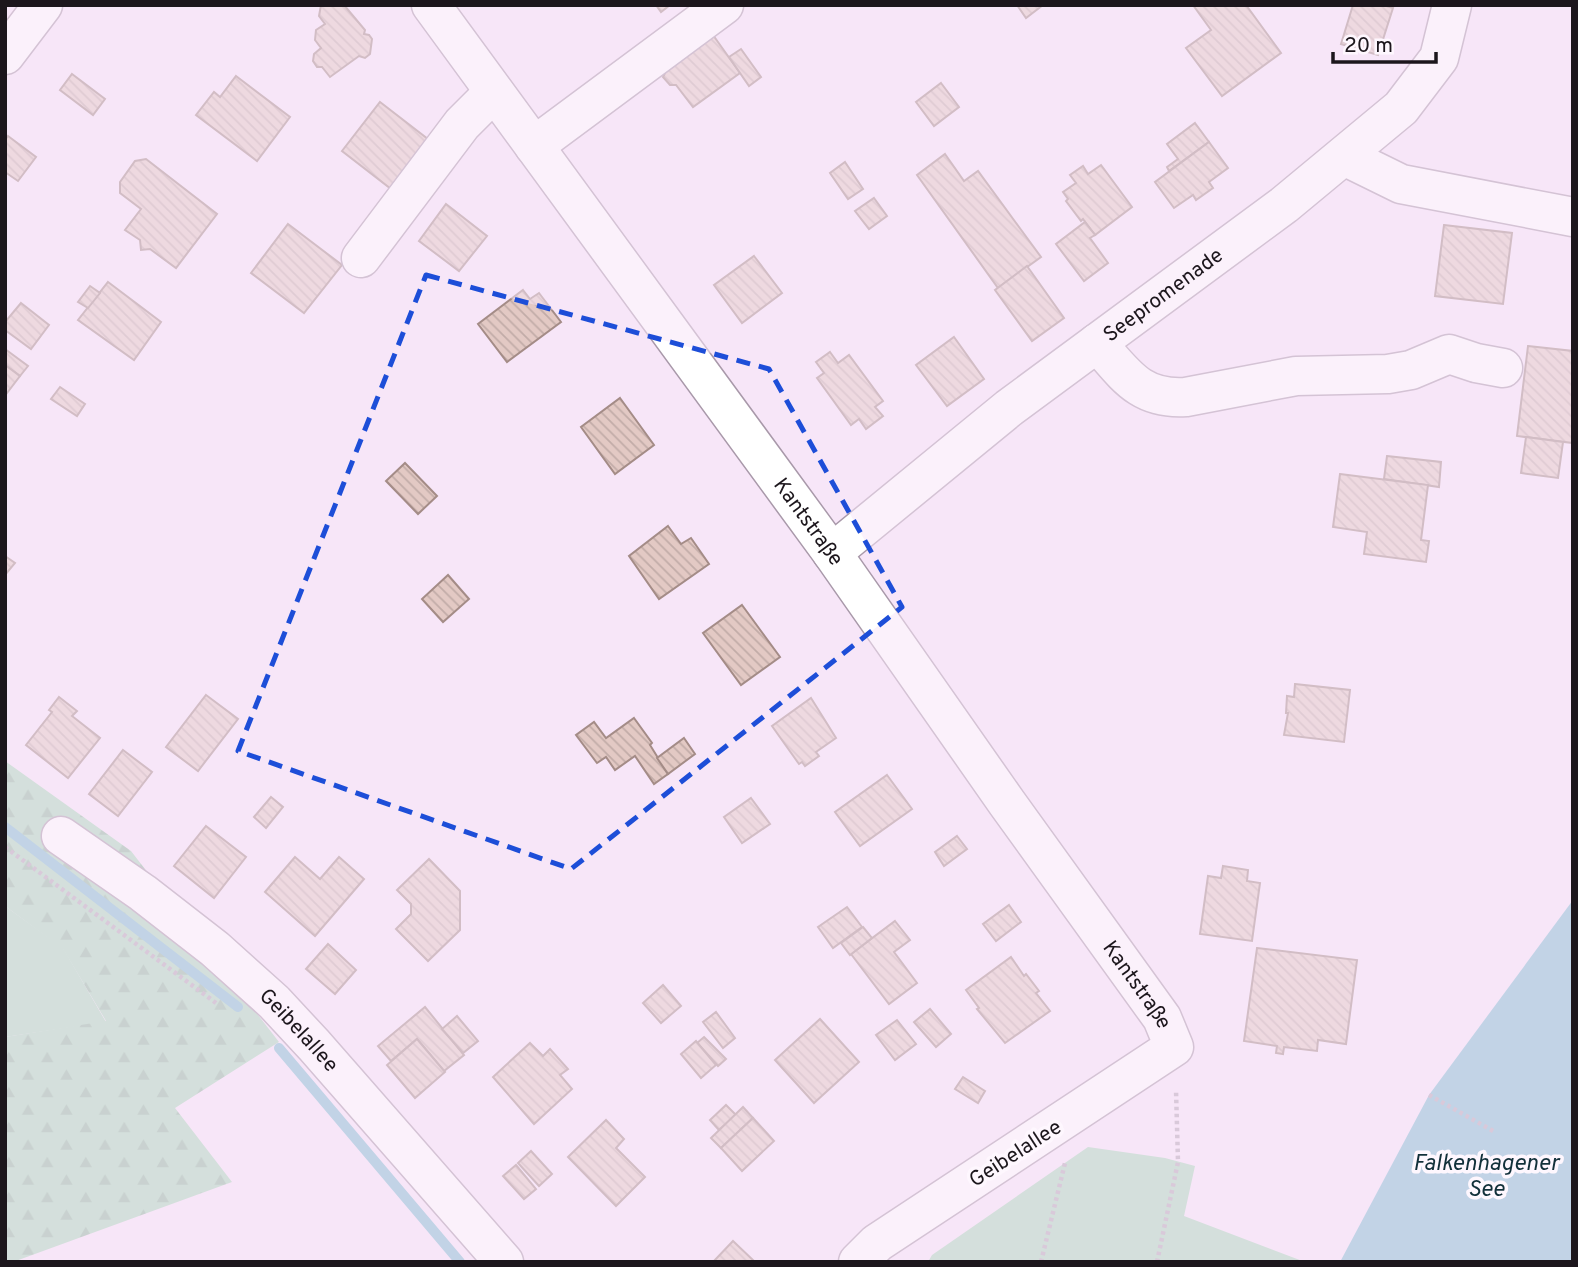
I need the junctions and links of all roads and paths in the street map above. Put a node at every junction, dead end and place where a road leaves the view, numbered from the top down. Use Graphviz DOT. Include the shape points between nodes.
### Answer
graph roads {
  1 [pos="43,5"];
  2 [pos="431,5"];
  3 [pos="724,5"];
  4 [pos="1452,5"];
  5 [pos="5,55"];
  6 [pos="495,92"];
  7 [pos="534,146"];
  8 [pos="1344,156"];
  9 [pos="1573,218"];
  10 [pos="361,258"];
  11 [pos="1097,343"];
  12 [pos="1503,368"];
  13 [pos="832,553"];
  14 [pos="61,836"];
  15 [pos="5,847"];
  16 [pos="225,1009"];
  17 [pos="1174,1047"];
  18 [pos="1429,1095"];
  19 [pos="1077,1111"];
  20 [pos="1495,1132"];
  21 [pos="504,1262"];
  22 [pos="858,1262"];
  23 [pos="1041,1262"];
  24 [pos="1157,1262"];
  1 -- 5 [label="street"];
  2 -- 6 [label="street, Kantstraße"];
  3 -- 7 [label="street"];
  4 -- 8 [label="street, Seepromenade" via="1439,58 1401,108"];
  6 -- 7 [label="street, Kantstraße"];
  6 -- 10 [label="street" via="462,124"];
  7 -- 13 [label="street, Kantstraße"];
  8 -- 9 [label="street" via="1401,184"];
  8 -- 11 [label="street, Seepromenade"];
  11 -- 12 [label="street" via="1137,387 1169,398 1297,376 1388,374 1449,354"];
  11 -- 13 [label="street, Seepromenade" via="1009,408"];
  13 -- 17 [label="street, Kantstraße" via="1163,1018"];
  14 -- 21 [label="street, Geibelallee" via="215,948 274,1002"];
  15 -- 16 [label="path"];
  17 -- 19 [label="street, Geibelallee"];
  17 -- 24 [label="path" via="1178,1162"];
  18 -- 20 [label="path"];
  19 -- 22 [label="street, Geibelallee" via="877,1243"];
  19 -- 23 [label="path"];
}
